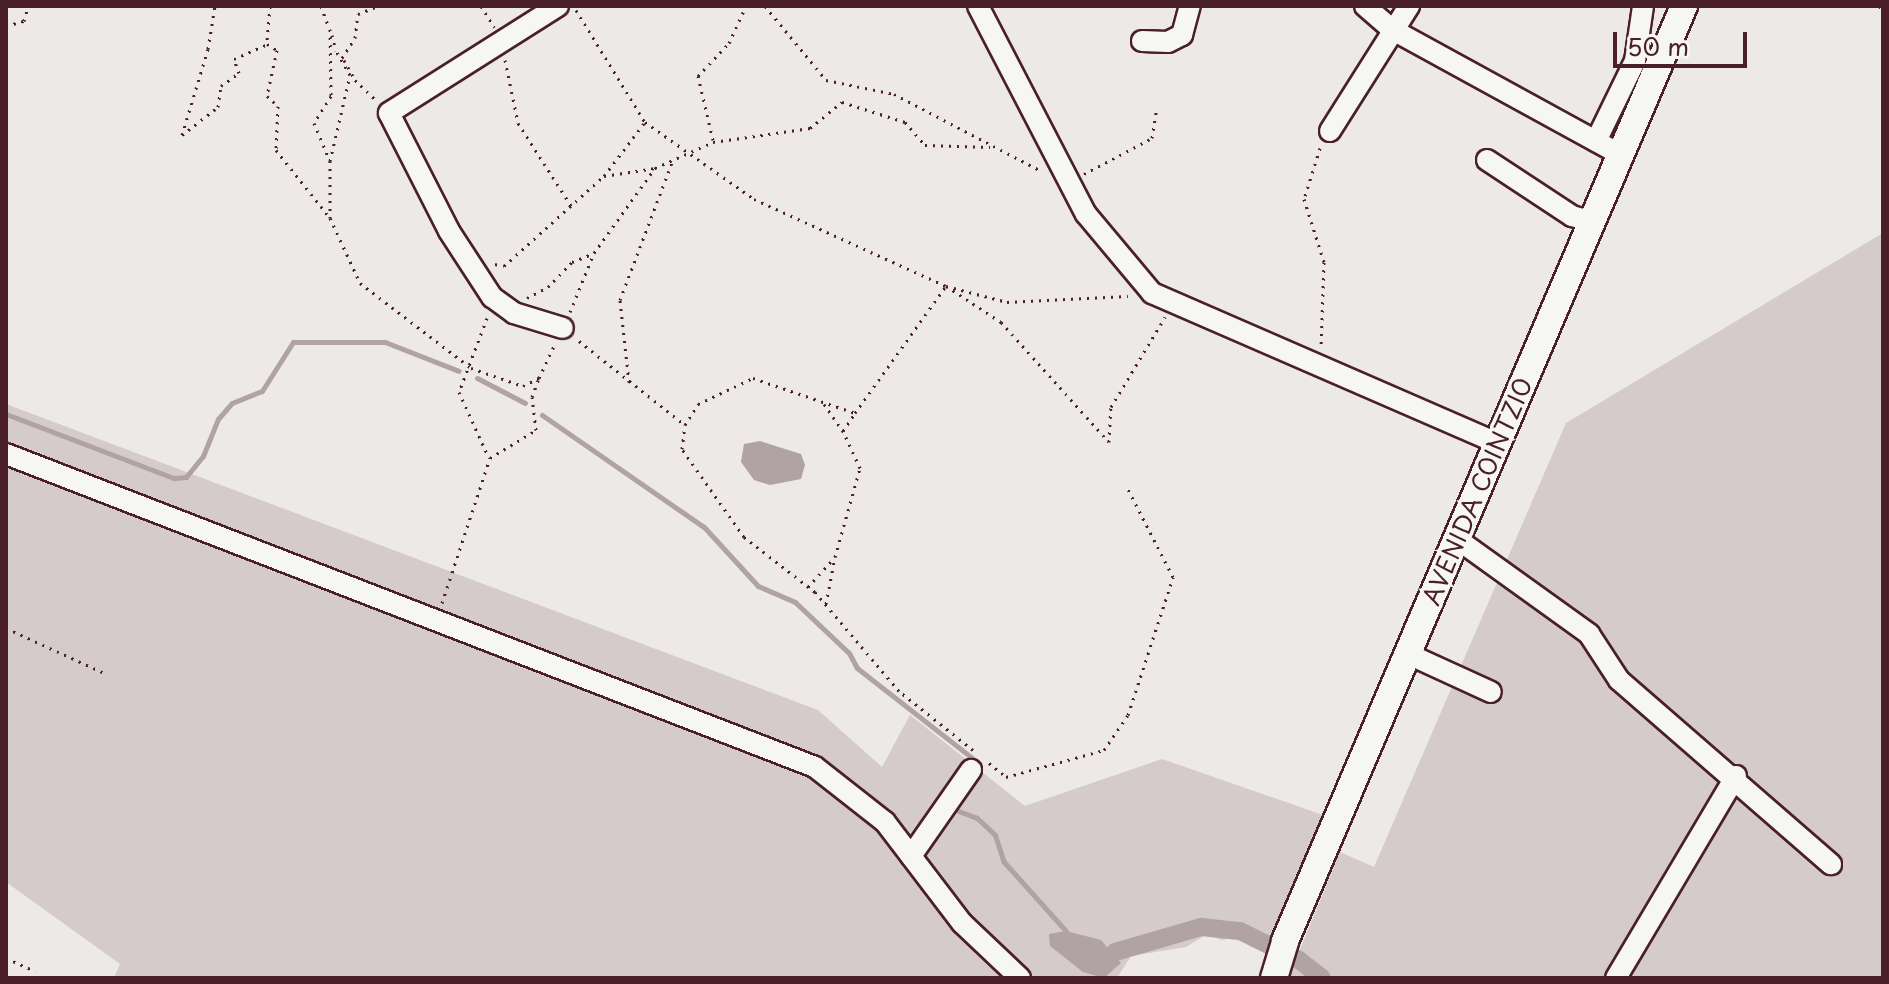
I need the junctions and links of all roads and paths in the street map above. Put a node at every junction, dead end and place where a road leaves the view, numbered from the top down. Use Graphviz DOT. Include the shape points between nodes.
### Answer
graph roads {
  1 [pos="28,6"];
  2 [pos="215,6"];
  3 [pos="270,6"];
  4 [pos="321,6"];
  5 [pos="378,6"];
  6 [pos="481,6"];
  7 [pos="558,6"];
  8 [pos="572,6"];
  9 [pos="746,6"];
  10 [pos="765,6"];
  11 [pos="978,6"];
  12 [pos="1190,6"];
  13 [pos="1365,6"];
  14 [pos="1409,6"];
  15 [pos="1643,6"];
  16 [pos="1684,6"];
  17 [pos="6,26"];
  18 [pos="330,29"];
  19 [pos="1393,30"];
  20 [pos="1142,41"];
  21 [pos="267,44"];
  22 [pos="501,45"];
  23 [pos="336,51"];
  24 [pos="342,58"];
  25 [pos="1157,108"];
  26 [pos="389,113"];
  27 [pos="645,122"];
  28 [pos="1330,131"];
  29 [pos="713,142"];
  30 [pos="990,147"];
  31 [pos="1607,147"];
  32 [pos="687,155"];
  33 [pos="674,160"];
  34 [pos="1487,160"];
  35 [pos="330,161"];
  36 [pos="604,176"];
  37 [pos="1067,176"];
  38 [pos="573,208"];
  39 [pos="1590,221"];
  40 [pos="594,253"];
  41 [pos="489,263"];
  42 [pos="946,286"];
  43 [pos="1152,293"];
  44 [pos="492,297"];
  45 [pos="1175,304"];
  46 [pos="514,313"];
  47 [pos="563,328"];
  48 [pos="1320,369"];
  49 [pos="539,378"];
  50 [pos="629,382"];
  51 [pos="824,404"];
  52 [pos="855,413"];
  53 [pos="685,425"];
  54 [pos="843,431"];
  55 [pos="1497,443"];
  56 [pos="6,454"];
  57 [pos="490,458"];
  58 [pos="1128,489"];
  59 [pos="1457,539"];
  60 [pos="835,557"];
  61 [pos="808,587"];
  62 [pos="825,606"];
  63 [pos="432,622"];
  64 [pos="6,628"];
  65 [pos="1408,654"];
  66 [pos="102,672"];
  67 [pos="1491,692"];
  68 [pos="971,770"];
  69 [pos="1736,776"];
  70 [pos="911,856"];
  71 [pos="1831,864"];
  72 [pos="6,958"];
  73 [pos="1279,960"];
  74 [pos="35,971"];
  75 [pos="1020,978"];
  76 [pos="1616,978"];
  1 -- 17 [label="path" via="24,21"];
  2 -- 21 [label="path" via="182,135 218,107 221,86 239,73 234,59"];
  3 -- 21 [label="path"];
  4 -- 18 [label="path"];
  5 -- 24 [label="path" via="358,14 355,38"];
  6 -- 22 [label="path"];
  7 -- 22 [label="street"];
  8 -- 27 [label="path"];
  9 -- 29 [label="path" via="729,43 698,76"];
  10 -- 30 [label="path" via="826,80 894,94"];
  11 -- 37 [label="street"];
  12 -- 20 [label="street" via="1182,35 1168,42"];
  13 -- 19 [label="street"];
  14 -- 19 [label="street"];
  15 -- 31 [label="street" via="1635,61"];
  16 -- 31 [label="main road, AVENIDA COINTZIO"];
  18 -- 23 [label="path"];
  18 -- 35 [label="path" via="331,96 314,123"];
  19 -- 28 [label="street"];
  19 -- 31 [label="street"];
  21 -- 35 [label="path" via="277,50 267,96 278,106 276,150 330,218"];
  22 -- 26 [label="street"];
  22 -- 38 [label="path" via="518,123"];
  23 -- 24 [label="path"];
  23 -- 35 [label="path" via="350,75"];
  24 -- 26 [label="path" via="355,80"];
  25 -- 37 [label="path" via="1152,138"];
  26 -- 44 [label="street" via="449,231"];
  27 -- 32 [label="path"];
  27 -- 36 [label="path"];
  28 -- 48 [label="path" via="1317,153 1304,199 1324,262"];
  29 -- 30 [label="path" via="810,128 842,102 905,122 925,145"];
  29 -- 32 [label="path"];
  30 -- 37 [label="path" via="1039,171"];
  31 -- 39 [label="main road, AVENIDA COINTZIO"];
  32 -- 33 [label="path"];
  32 -- 42 [label="path" via="754,199"];
  33 -- 36 [label="path"];
  33 -- 50 [label="path" via="620,300"];
  34 -- 39 [label="street" via="1572,216"];
  36 -- 38 [label="path"];
  37 -- 43 [label="street" via="1086,214"];
  38 -- 41 [label="path" via="504,266"];
  39 -- 55 [label="main road, AVENIDA COINTZIO"];
  40 -- 46 [label="path" via="572,262"];
  42 -- 43 [label="path" via="1007,302"];
  42 -- 45 [label="path" via="1001,322 1109,442 1111,407"];
  42 -- 52 [label="path"];
  43 -- 45 [label="street"];
  44 -- 46 [label="street"];
  44 -- 57 [label="path" via="459,392"];
  45 -- 48 [label="street"];
  46 -- 47 [label="street"];
  47 -- 50 [label="path"];
  48 -- 55 [label="street"];
  49 -- 57 [label="path" via="532,397 536,430"];
  50 -- 53 [label="path"];
  51 -- 52 [label="path"];
  51 -- 53 [label="path" via="753,378 698,404"];
  51 -- 54 [label="path"];
  52 -- 54 [label="path"];
  53 -- 61 [label="path" via="682,449 744,537"];
  54 -- 60 [label="path" via="860,468"];
  55 -- 59 [label="main road, AVENIDA COINTZIO"];
  56 -- 63 [label="street" via="345,583"];
  57 -- 63 [label="path"];
  58 -- 62 [label="path" via="1173,577 1128,715 1104,750 1006,777 899,691"];
  59 -- 65 [label="main road, AVENIDA COINTZIO"];
  59 -- 69 [label="street" via="1589,634 1619,680"];
  60 -- 61 [label="path"];
  60 -- 62 [label="path"];
  61 -- 62 [label="path"];
  63 -- 70 [label="street" via="815,767 885,822"];
  64 -- 66 [label="path"];
  65 -- 67 [label="street"];
  65 -- 73 [label="main road, AVENIDA COINTZIO"];
  68 -- 70 [label="street"];
  69 -- 71 [label="street"];
  69 -- 76 [label="street"];
  70 -- 75 [label="street" via="962,923"];
  72 -- 74 [label="path"];
}
